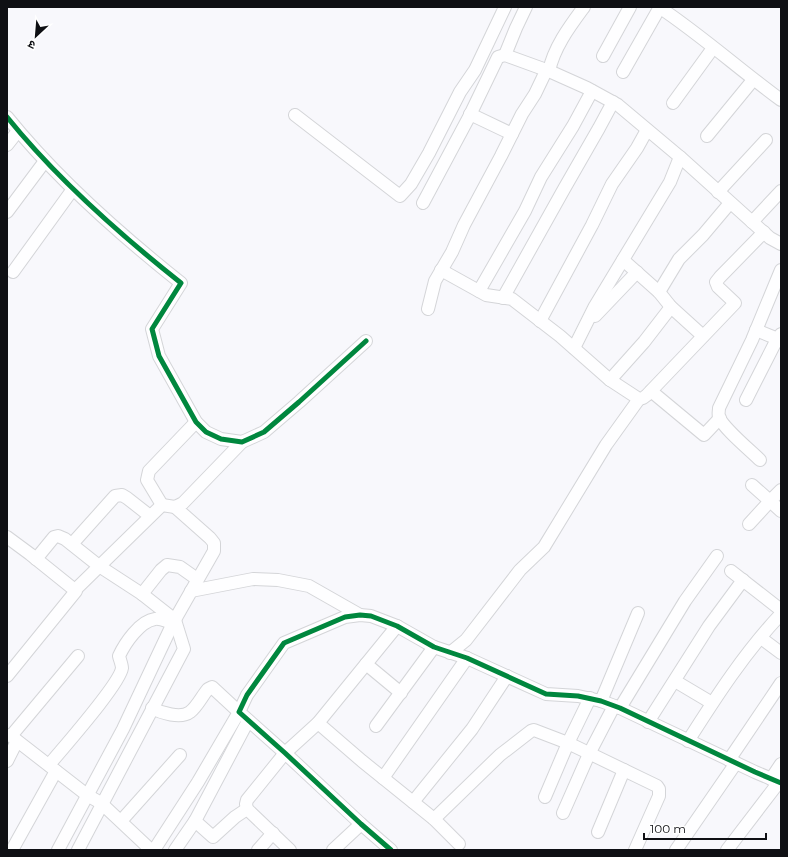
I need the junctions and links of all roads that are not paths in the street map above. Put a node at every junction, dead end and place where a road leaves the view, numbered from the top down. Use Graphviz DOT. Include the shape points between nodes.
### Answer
graph roads {
  1 [pos="505,7"];
  2 [pos="526,7"];
  3 [pos="584,7"];
  4 [pos="630,7"];
  5 [pos="659,7"];
  6 [pos="713,48"];
  7 [pos="505,55"];
  8 [pos="603,56"];
  9 [pos="548,71"];
  10 [pos="623,72"];
  11 [pos="753,80"];
  12 [pos="592,91"];
  13 [pos="781,100"];
  14 [pos="613,102"];
  15 [pos="673,103"];
  16 [pos="470,114"];
  17 [pos="296,115"];
  18 [pos="7,117"];
  19 [pos="647,130"];
  20 [pos="18,131"];
  21 [pos="512,134"];
  22 [pos="707,136"];
  23 [pos="766,140"];
  24 [pos="7,145"];
  25 [pos="680,158"];
  26 [pos="45,161"];
  27 [pos="73,189"];
  28 [pos="781,191"];
  29 [pos="718,192"];
  30 [pos="423,203"];
  31 [pos="730,203"];
  32 [pos="7,212"];
  33 [pos="752,222"];
  34 [pos="764,232"];
  35 [pos="781,244"];
  36 [pos="623,260"];
  37 [pos="441,270"];
  38 [pos="781,270"];
  39 [pos="13,272"];
  40 [pos="637,272"];
  41 [pos="479,291"];
  42 [pos="659,292"];
  43 [pos="503,298"];
  44 [pos="671,307"];
  45 [pos="428,309"];
  46 [pos="540,321"];
  47 [pos="781,323"];
  48 [pos="585,327"];
  49 [pos="756,330"];
  50 [pos="703,336"];
  51 [pos="778,337"];
  52 [pos="366,341"];
  53 [pos="574,348"];
  54 [pos="610,380"];
  55 [pos="651,391"];
  56 [pos="639,399"];
  57 [pos="746,400"];
  58 [pos="720,418"];
  59 [pos="196,422"];
  60 [pos="242,442"];
  61 [pos="760,460"];
  62 [pos="752,485"];
  63 [pos="781,490"];
  64 [pos="770,502"];
  65 [pos="162,505"];
  66 [pos="175,507"];
  67 [pos="781,511"];
  68 [pos="150,516"];
  69 [pos="749,524"];
  70 [pos="7,537"];
  71 [pos="72,544"];
  72 [pos="717,556"];
  73 [pos="36,559"];
  74 [pos="99,566"];
  75 [pos="731,571"];
  76 [pos="197,579"];
  77 [pos="743,580"];
  78 [pos="75,590"];
  79 [pos="191,591"];
  80 [pos="142,594"];
  81 [pos="781,610"];
  82 [pos="638,612"];
  83 [pos="781,614"];
  84 [pos="360,615"];
  85 [pos="174,622"];
  86 [pos="398,626"];
  87 [pos="761,638"];
  88 [pos="434,647"];
  89 [pos="450,653"];
  90 [pos="781,653"];
  91 [pos="78,656"];
  92 [pos="467,658"];
  93 [pos="366,664"];
  94 [pos="7,676"];
  95 [pos="507,676"];
  96 [pos="675,680"];
  97 [pos="781,683"];
  98 [pos="401,693"];
  99 [pos="596,700"];
  100 [pos="712,703"];
  101 [pos="617,707"];
  102 [pos="152,708"];
  103 [pos="239,712"];
  104 [pos="248,721"];
  105 [pos="318,722"];
  106 [pos="648,722"];
  107 [pos="376,726"];
  108 [pos="12,737"];
  109 [pos="688,741"];
  110 [pos="568,744"];
  111 [pos="285,753"];
  112 [pos="589,754"];
  113 [pos="180,755"];
  114 [pos="7,761"];
  115 [pos="732,761"];
  116 [pos="781,764"];
  117 [pos="53,768"];
  118 [pos="624,770"];
  119 [pos="384,778"];
  120 [pos="777,781"];
  121 [pos="86,795"];
  122 [pos="545,797"];
  123 [pos="413,802"];
  124 [pos="102,803"];
  125 [pos="247,809"];
  126 [pos="563,813"];
  127 [pos="434,819"];
  128 [pos="122,821"];
  129 [pos="195,821"];
  130 [pos="361,824"];
  131 [pos="598,832"];
  132 [pos="272,833"];
  133 [pos="459,844"];
  134 [pos="338,849"];
  135 [pos="12,850"];
  136 [pos="58,850"];
  137 [pos="78,850"];
  138 [pos="153,850"];
  139 [pos="175,850"];
  140 [pos="258,850"];
  141 [pos="290,850"];
  142 [pos="391,850"];
  143 [pos="635,850"];
  144 [pos="676,850"];
  145 [pos="727,850"];
  1 -- 17 [label="street" via="475,70 460,92 429,153 411,184 400,196"];
  2 -- 7 [label="street"];
  3 -- 9 [label="street" via="558,48"];
  4 -- 8 [label="street"];
  5 -- 6 [label="street"];
  5 -- 10 [label="street"];
  6 -- 11 [label="street"];
  6 -- 15 [label="street"];
  7 -- 9 [label="street"];
  7 -- 16 [label="street" via="498,57"];
  9 -- 12 [label="street"];
  9 -- 21 [label="street"];
  11 -- 13 [label="street"];
  11 -- 22 [label="street"];
  12 -- 14 [label="street"];
  12 -- 41 [label="street"];
  14 -- 19 [label="street"];
  14 -- 43 [label="street"];
  16 -- 21 [label="street"];
  16 -- 30 [label="street"];
  18 -- 20 [label="street"];
  19 -- 25 [label="street"];
  19 -- 46 [label="street" via="612,184"];
  20 -- 24 [label="street"];
  20 -- 26 [label="street"];
  21 -- 37 [label="street"];
  23 -- 29 [label="street"];
  25 -- 29 [label="street"];
  25 -- 36 [label="street" via="670,182"];
  26 -- 27 [label="street"];
  26 -- 32 [label="street"];
  27 -- 39 [label="street"];
  27 -- 59 [label="street" via="112,226 181,283 152,329 159,356"];
  28 -- 33 [label="street"];
  29 -- 31 [label="street"];
  31 -- 33 [label="street"];
  31 -- 42 [label="street" via="679,259"];
  33 -- 34 [label="street"];
  34 -- 35 [label="street"];
  34 -- 50 [label="street" via="716,282 735,303"];
  36 -- 40 [label="street"];
  36 -- 48 [label="street"];
  37 -- 41 [label="street"];
  37 -- 45 [label="street" via="435,281"];
  38 -- 49 [label="street"];
  40 -- 42 [label="street"];
  40 -- 48 [label="street"];
  41 -- 43 [label="street"];
  42 -- 44 [label="street"];
  43 -- 46 [label="street" via="512,300"];
  44 -- 50 [label="street"];
  44 -- 54 [label="street"];
  46 -- 53 [label="street"];
  47 -- 51 [label="street"];
  48 -- 53 [label="street"];
  49 -- 51 [label="street"];
  49 -- 58 [label="street" via="719,408"];
  50 -- 55 [label="street"];
  51 -- 57 [label="street"];
  52 -- 60 [label="street" via="264,432"];
  53 -- 54 [label="street"];
  54 -- 56 [label="street"];
  55 -- 56 [label="street"];
  55 -- 58 [label="street" via="704,435"];
  56 -- 89 [label="street" via="606,445 544,547 520,570 466,640"];
  58 -- 61 [label="street"];
  59 -- 60 [label="street" via="206,432 221,439"];
  59 -- 65 [label="street" via="149,472 147,480"];
  60 -- 66 [label="street" via="183,503"];
  62 -- 64 [label="street"];
  63 -- 64 [label="street"];
  64 -- 67 [label="street"];
  64 -- 69 [label="street"];
  65 -- 66 [label="street"];
  65 -- 68 [label="street"];
  66 -- 76 [label="street" via="214,543 214,551"];
  68 -- 71 [label="street" via="122,494 115,496"];
  68 -- 74 [label="street"];
  70 -- 73 [label="street"];
  71 -- 73 [label="street" via="58,536 54,537"];
  71 -- 74 [label="street"];
  72 -- 101 [label="street"];
  73 -- 78 [label="street"];
  74 -- 78 [label="street"];
  74 -- 80 [label="street"];
  75 -- 77 [label="street"];
  76 -- 79 [label="street"];
  76 -- 80 [label="street" via="180,567 167,565"];
  77 -- 81 [label="street"];
  77 -- 96 [label="street" via="709,626"];
  78 -- 94 [label="street"];
  79 -- 84 [label="street" via="253,579 278,580 309,586"];
  79 -- 85 [label="street"];
  80 -- 85 [label="street"];
  82 -- 99 [label="street"];
  83 -- 87 [label="street"];
  84 -- 86 [label="street" via="371,616"];
  84 -- 103 [label="street" via="345,617 284,643 247,695"];
  85 -- 102 [label="street" via="184,649"];
  85 -- 117 [label="street" via="156,619 144,623 123,647 119,656 122,668 119,677"];
  85 -- 121 [label="street" via="123,729"];
  86 -- 88 [label="street"];
  86 -- 93 [label="street"];
  87 -- 90 [label="street"];
  87 -- 100 [label="street"];
  88 -- 89 [label="street"];
  88 -- 98 [label="street"];
  89 -- 92 [label="street"];
  91 -- 108 [label="street"];
  92 -- 95 [label="street"];
  92 -- 119 [label="street"];
  93 -- 98 [label="street"];
  93 -- 105 [label="street"];
  95 -- 99 [label="street" via="546,694"];
  95 -- 123 [label="street" via="472,729"];
  96 -- 100 [label="street"];
  96 -- 106 [label="street"];
  97 -- 115 [label="street"];
  98 -- 107 [label="street"];
  99 -- 101 [label="street"];
  99 -- 110 [label="street"];
  100 -- 109 [label="street"];
  101 -- 106 [label="street"];
  101 -- 112 [label="street"];
  102 -- 103 [label="street" via="166,714 190,712 212,687"];
  102 -- 124 [label="street"];
  103 -- 104 [label="street"];
  103 -- 138 [label="street" via="198,782"];
  104 -- 111 [label="street"];
  104 -- 129 [label="street"];
  105 -- 111 [label="street"];
  105 -- 119 [label="street"];
  106 -- 109 [label="street"];
  108 -- 114 [label="street"];
  108 -- 117 [label="street"];
  109 -- 115 [label="street"];
  110 -- 112 [label="street"];
  110 -- 122 [label="street"];
  110 -- 127 [label="street" via="538,731 531,731 500,755"];
  111 -- 125 [label="street" via="251,794 246,804"];
  111 -- 130 [label="street"];
  112 -- 118 [label="street"];
  112 -- 126 [label="street"];
  113 -- 128 [label="street"];
  115 -- 120 [label="street"];
  115 -- 144 [label="street"];
  116 -- 120 [label="street"];
  117 -- 121 [label="street"];
  117 -- 135 [label="street"];
  118 -- 131 [label="street"];
  118 -- 143 [label="street" via="652,782 659,789 659,796"];
  119 -- 123 [label="street"];
  120 -- 145 [label="street"];
  121 -- 124 [label="street"];
  121 -- 136 [label="street"];
  123 -- 127 [label="street"];
  124 -- 128 [label="street"];
  124 -- 137 [label="street"];
  125 -- 129 [label="street" via="213,837"];
  125 -- 132 [label="street"];
  127 -- 133 [label="street"];
  128 -- 138 [label="street"];
  129 -- 139 [label="street"];
  130 -- 134 [label="street"];
  130 -- 142 [label="street"];
  132 -- 140 [label="street"];
  132 -- 141 [label="street"];
}
